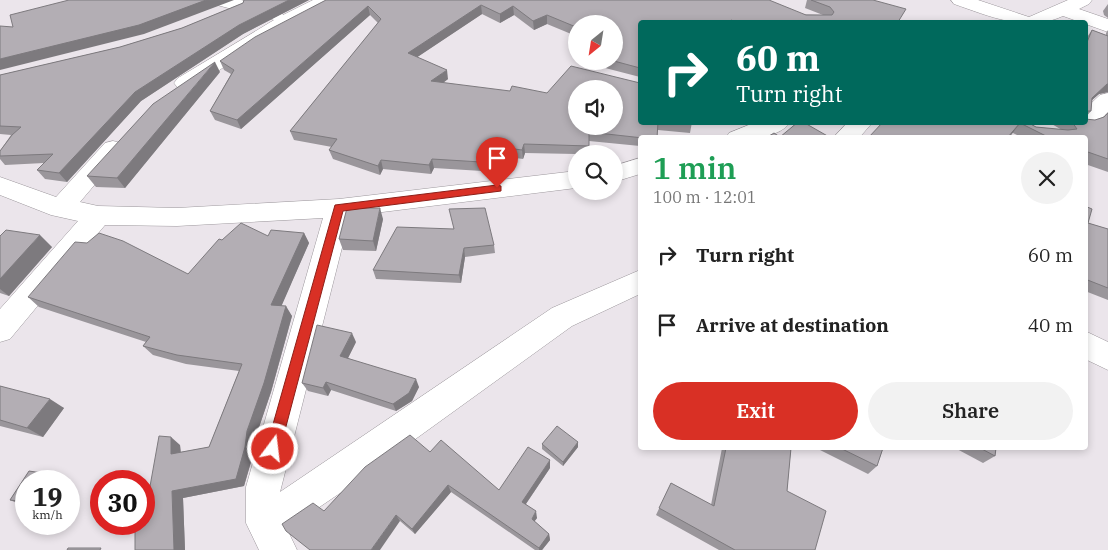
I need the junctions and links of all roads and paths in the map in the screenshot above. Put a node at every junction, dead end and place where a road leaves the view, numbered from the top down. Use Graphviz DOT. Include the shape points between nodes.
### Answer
graph roads {
  1 [pos="328,0"];
  2 [pos="960,0"];
  3 [pos="1083,0"];
  4 [pos="219,8"];
  5 [pos="1062,9"];
  6 [pos="290,18"];
  7 [pos="1018,20"];
  8 [pos="1038,20"];
  9 [pos="1108,26"];
  10 [pos="172,92"];
  11 [pos="1108,100"];
  12 [pos="1088,119"];
  13 [pos="773,125"];
  14 [pos="859,125"];
  15 [pos="1082,125"];
  16 [pos="745,135"];
  17 [pos="847,135"];
  18 [pos="1072,135"];
  19 [pos="124,136"];
  20 [pos="638,167"];
  21 [pos="623,171"];
  22 [pos="568,179"];
  23 [pos="0,186"];
  24 [pos="60,208"];
  25 [pos="339,208"];
  26 [pos="98,214"];
  27 [pos="638,282"];
  28 [pos="0,330"];
  29 [pos="1088,346"];
  30 [pos="1108,357"];
  31 [pos="264,523"];
  32 [pos="279,550"];
  1 -- 6 [label="street"];
  2 -- 7 [label="street"];
  3 -- 5 [label="street"];
  4 -- 6 [label="street" via="239,6"];
  5 -- 8 [label="street"];
  5 -- 9 [label="street"];
  6 -- 10 [label="street"];
  11 -- 12 [label="street"];
  13 -- 16 [label="street"];
  14 -- 17 [label="street"];
  15 -- 18 [label="street"];
  19 -- 24 [label="street"];
  20 -- 21 [label="street"];
  22 -- 25 [label="street"];
  23 -- 24 [label="street"];
  24 -- 26 [label="street"];
  25 -- 26 [label="street" via="177,217"];
  25 -- 31 [label="street" via="263,486"];
  26 -- 28 [label="street"];
  27 -- 31 [label="street" via="562,317"];
  29 -- 30 [label="street"];
  31 -- 32 [label="street"];
}
